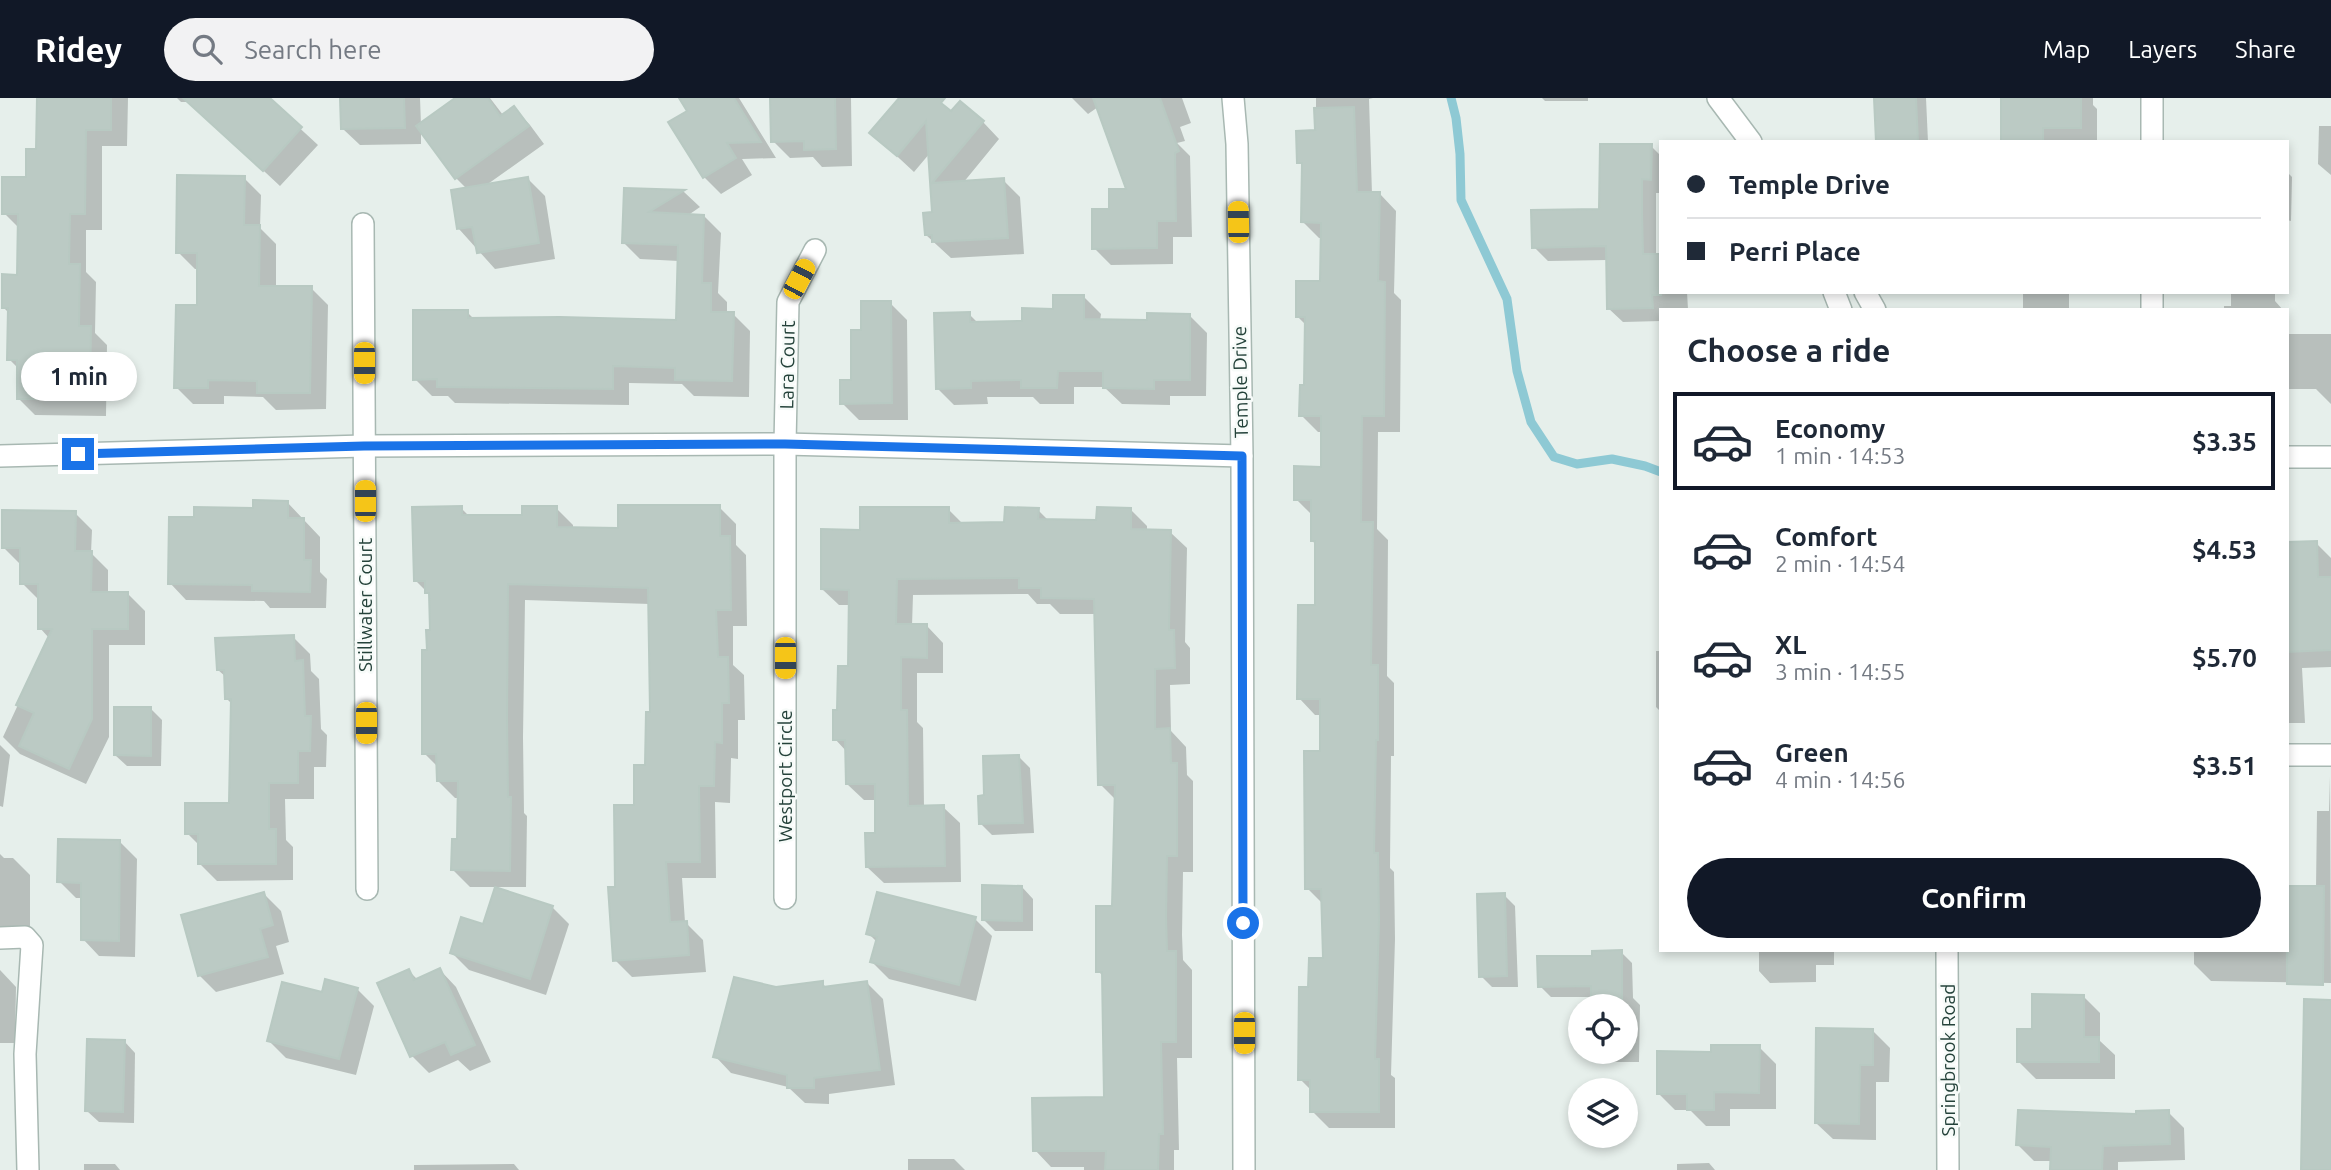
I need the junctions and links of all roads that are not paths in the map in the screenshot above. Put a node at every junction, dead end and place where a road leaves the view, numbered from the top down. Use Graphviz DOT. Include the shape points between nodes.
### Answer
graph roads {
  1 [pos="1233,98"];
  2 [pos="1718,98"];
  3 [pos="2152,98"];
  4 [pos="1750,140"];
  5 [pos="2152,140"];
  6 [pos="363,223"];
  7 [pos="815,250"];
  8 [pos="785,444"];
  9 [pos="364,446"];
  10 [pos="0,456"];
  11 [pos="1242,456"];
  12 [pos="2289,457"];
  13 [pos="2331,457"];
  14 [pos="2289,755"];
  15 [pos="2331,755"];
  16 [pos="367,889"];
  17 [pos="785,898"];
  18 [pos="0,938"];
  19 [pos="1947,952"];
  20 [pos="27,1170"];
  21 [pos="1244,1170"];
  22 [pos="1948,1170"];
  1 -- 11 [label="street, Temple Drive"];
  2 -- 4 [label="street"];
  3 -- 5 [label="street"];
  6 -- 9 [label="street, Stillwater Court"];
  7 -- 8 [label="street, Lara Court" via="788,302"];
  8 -- 9 [label="street"];
  8 -- 11 [label="street"];
  8 -- 17 [label="street, Westport Circle"];
  9 -- 10 [label="street"];
  9 -- 16 [label="street, Stillwater Court"];
  11 -- 21 [label="street, Temple Drive"];
  12 -- 13 [label="street"];
  14 -- 15 [label="street"];
  18 -- 20 [label="street" via="25,937 32,945 25,1054"];
  19 -- 22 [label="street, Springbrook Road"];
}
